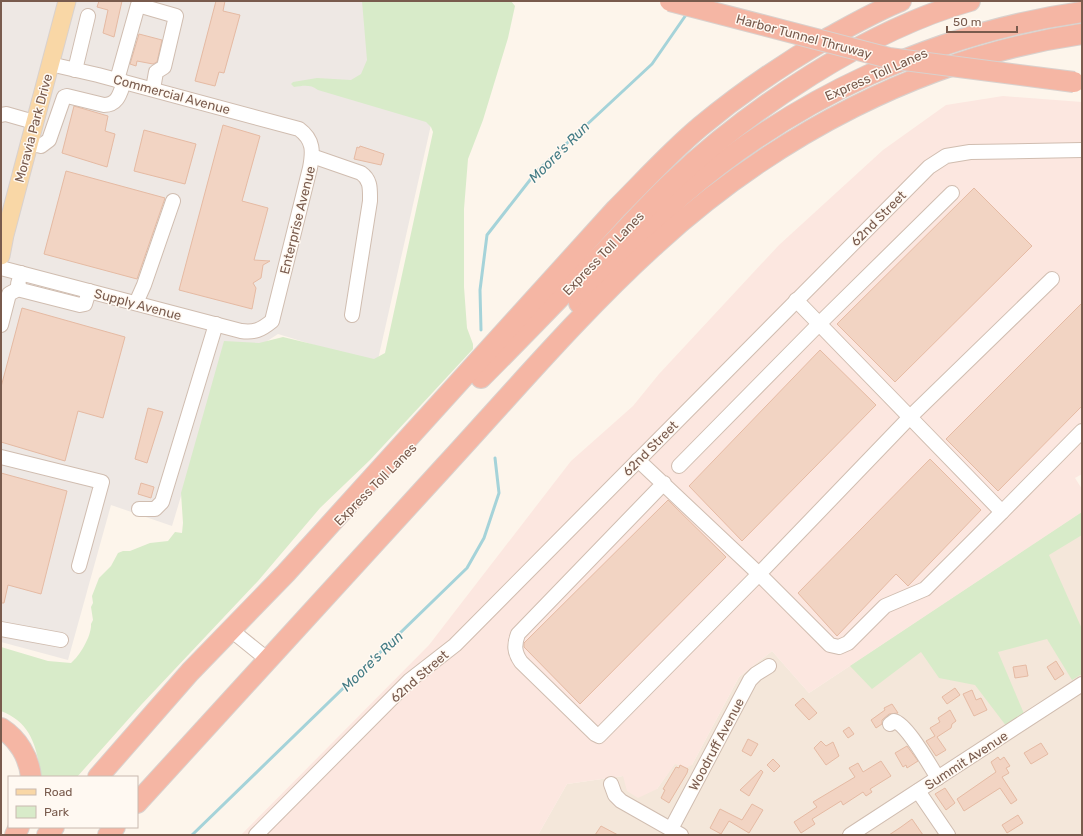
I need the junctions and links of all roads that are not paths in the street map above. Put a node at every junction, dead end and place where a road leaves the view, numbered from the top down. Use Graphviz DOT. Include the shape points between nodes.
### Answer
graph roads {
  1 [pos="67,1"];
  2 [pos="670,1"];
  3 [pos="901,1"];
  4 [pos="970,1"];
  5 [pos="1082,12"];
  6 [pos="88,16"];
  7 [pos="1082,34"];
  8 [pos="50,64"];
  9 [pos="75,70"];
  10 [pos="120,81"];
  11 [pos="1078,82"];
  12 [pos="153,89"];
  13 [pos="1,115"];
  14 [pos="34,122"];
  15 [pos="294,127"];
  16 [pos="28,143"];
  17 [pos="1082,150"];
  18 [pos="312,156"];
  19 [pos="952,193"];
  20 [pos="173,201"];
  21 [pos="3,235"];
  22 [pos="1,257"];
  23 [pos="21,273"];
  24 [pos="1052,279"];
  25 [pos="20,288"];
  26 [pos="89,291"];
  27 [pos="796,300"];
  28 [pos="136,303"];
  29 [pos="352,315"];
  30 [pos="272,321"];
  31 [pos="820,323"];
  32 [pos="216,324"];
  33 [pos="1,325"];
  34 [pos="503,403"];
  35 [pos="910,417"];
  36 [pos="1082,431"];
  37 [pos="1,457"];
  38 [pos="638,460"];
  39 [pos="679,466"];
  40 [pos="664,483"];
  41 [pos="139,509"];
  42 [pos="1002,512"];
  43 [pos="79,566"];
  44 [pos="286,573"];
  45 [pos="759,574"];
  46 [pos="1,628"];
  47 [pos="231,630"];
  48 [pos="61,640"];
  49 [pos="267,659"];
  50 [pos="769,666"];
  51 [pos="1082,684"];
  52 [pos="890,724"];
  53 [pos="1,728"];
  54 [pos="31,776"];
  55 [pos="99,776"];
  56 [pos="938,778"];
  57 [pos="611,784"];
  58 [pos="918,791"];
  59 [pos="138,802"];
  60 [pos="676,832"];
  61 [pos="258,834"];
  62 [pos="850,835"];
  63 [pos="948,835"];
  1 -- 8 [label="main road, Moravia Park Drive"];
  2 -- 11 [label="highway, Harbor Tunnel Thruway, bridge" via="889,58"];
  3 -- 44 [label="highway" via="796,56 694,132 616,209"];
  4 -- 44 [label="highway, Express Toll Lanes" via="905,25 859,47 765,107 716,144 672,182 531,328"];
  5 -- 34 [label="highway, Express Toll Lanes" via="1003,27 917,54 823,98 750,143 682,196 621,256 549,338"];
  6 -- 9 [label="street"];
  7 -- 34 [label="highway" via="1024,45 940,69 835,117 791,142 716,193 656,244"];
  8 -- 9 [label="street, Commercial Avenue"];
  8 -- 14 [label="main road, Moravia Park Drive"];
  9 -- 10 [label="street, Commercial Avenue"];
  10 -- 12 [label="street, Commercial Avenue"];
  10 -- 12 [label="street" via="138,5 176,16 164,67 156,72"];
  10 -- 16 [label="street" via="116,102 110,105 104,106 64,97 49,140 41,146"];
  12 -- 15 [label="street, Commercial Avenue"];
  13 -- 14 [label="street" via="6,114"];
  14 -- 16 [label="main road, Moravia Park Drive"];
  15 -- 18 [label="street, Enterprise Avenue" via="310,139"];
  16 -- 21 [label="main road, Moravia Park Drive"];
  17 -- 27 [label="street, 62nd Street" via="970,152 946,156 929,167"];
  18 -- 29 [label="street" via="361,173 369,183 370,201"];
  18 -- 30 [label="street, Enterprise Avenue"];
  19 -- 31 [label="street"];
  20 -- 28 [label="street"];
  21 -- 22 [label="main road, Moravia Park Drive"];
  22 -- 23 [label="street, Supply Avenue"];
  23 -- 25 [label="street" via="18,284"];
  23 -- 26 [label="street, Supply Avenue"];
  24 -- 35 [label="street"];
  25 -- 26 [label="street" via="80,305 84,304"];
  25 -- 33 [label="street" via="9,294"];
  26 -- 28 [label="street, Supply Avenue"];
  27 -- 31 [label="street"];
  27 -- 38 [label="street, 62nd Street"];
  28 -- 32 [label="street, Supply Avenue"];
  30 -- 32 [label="street, Supply Avenue" via="262,330 251,332"];
  31 -- 35 [label="street"];
  31 -- 39 [label="street"];
  32 -- 41 [label="street" via="162,502 155,509"];
  34 -- 49 [label="highway"];
  35 -- 42 [label="street"];
  35 -- 45 [label="street"];
  36 -- 42 [label="street"];
  37 -- 43 [label="street" via="102,482"];
  38 -- 40 [label="street"];
  38 -- 61 [label="street, 62nd Street" via="455,645 410,680"];
  40 -- 45 [label="street"];
  40 -- 45 [label="street" via="516,638 515,653 521,662 589,729 599,736 602,734"];
  42 -- 45 [label="street" via="925,589 885,606 848,642 839,647 830,645"];
  44 -- 47 [label="highway"];
  46 -- 48 [label="street"];
  47 -- 49 [label="street"];
  47 -- 55 [label="highway" via="190,672"];
  49 -- 59 [label="highway"];
  50 -- 60 [label="street, Woodruff Avenue" via="750,680"];
  51 -- 56 [label="street, Summit Avenue"];
  52 -- 56 [label="street" via="898,722"];
  53 -- 54 [label="highway" via="18,744 26,757"];
  56 -- 58 [label="street, Summit Avenue"];
  57 -- 60 [label="street" via="615,795 621,801"];
  58 -- 62 [label="street, Summit Avenue"];
  58 -- 63 [label="street"];
}
